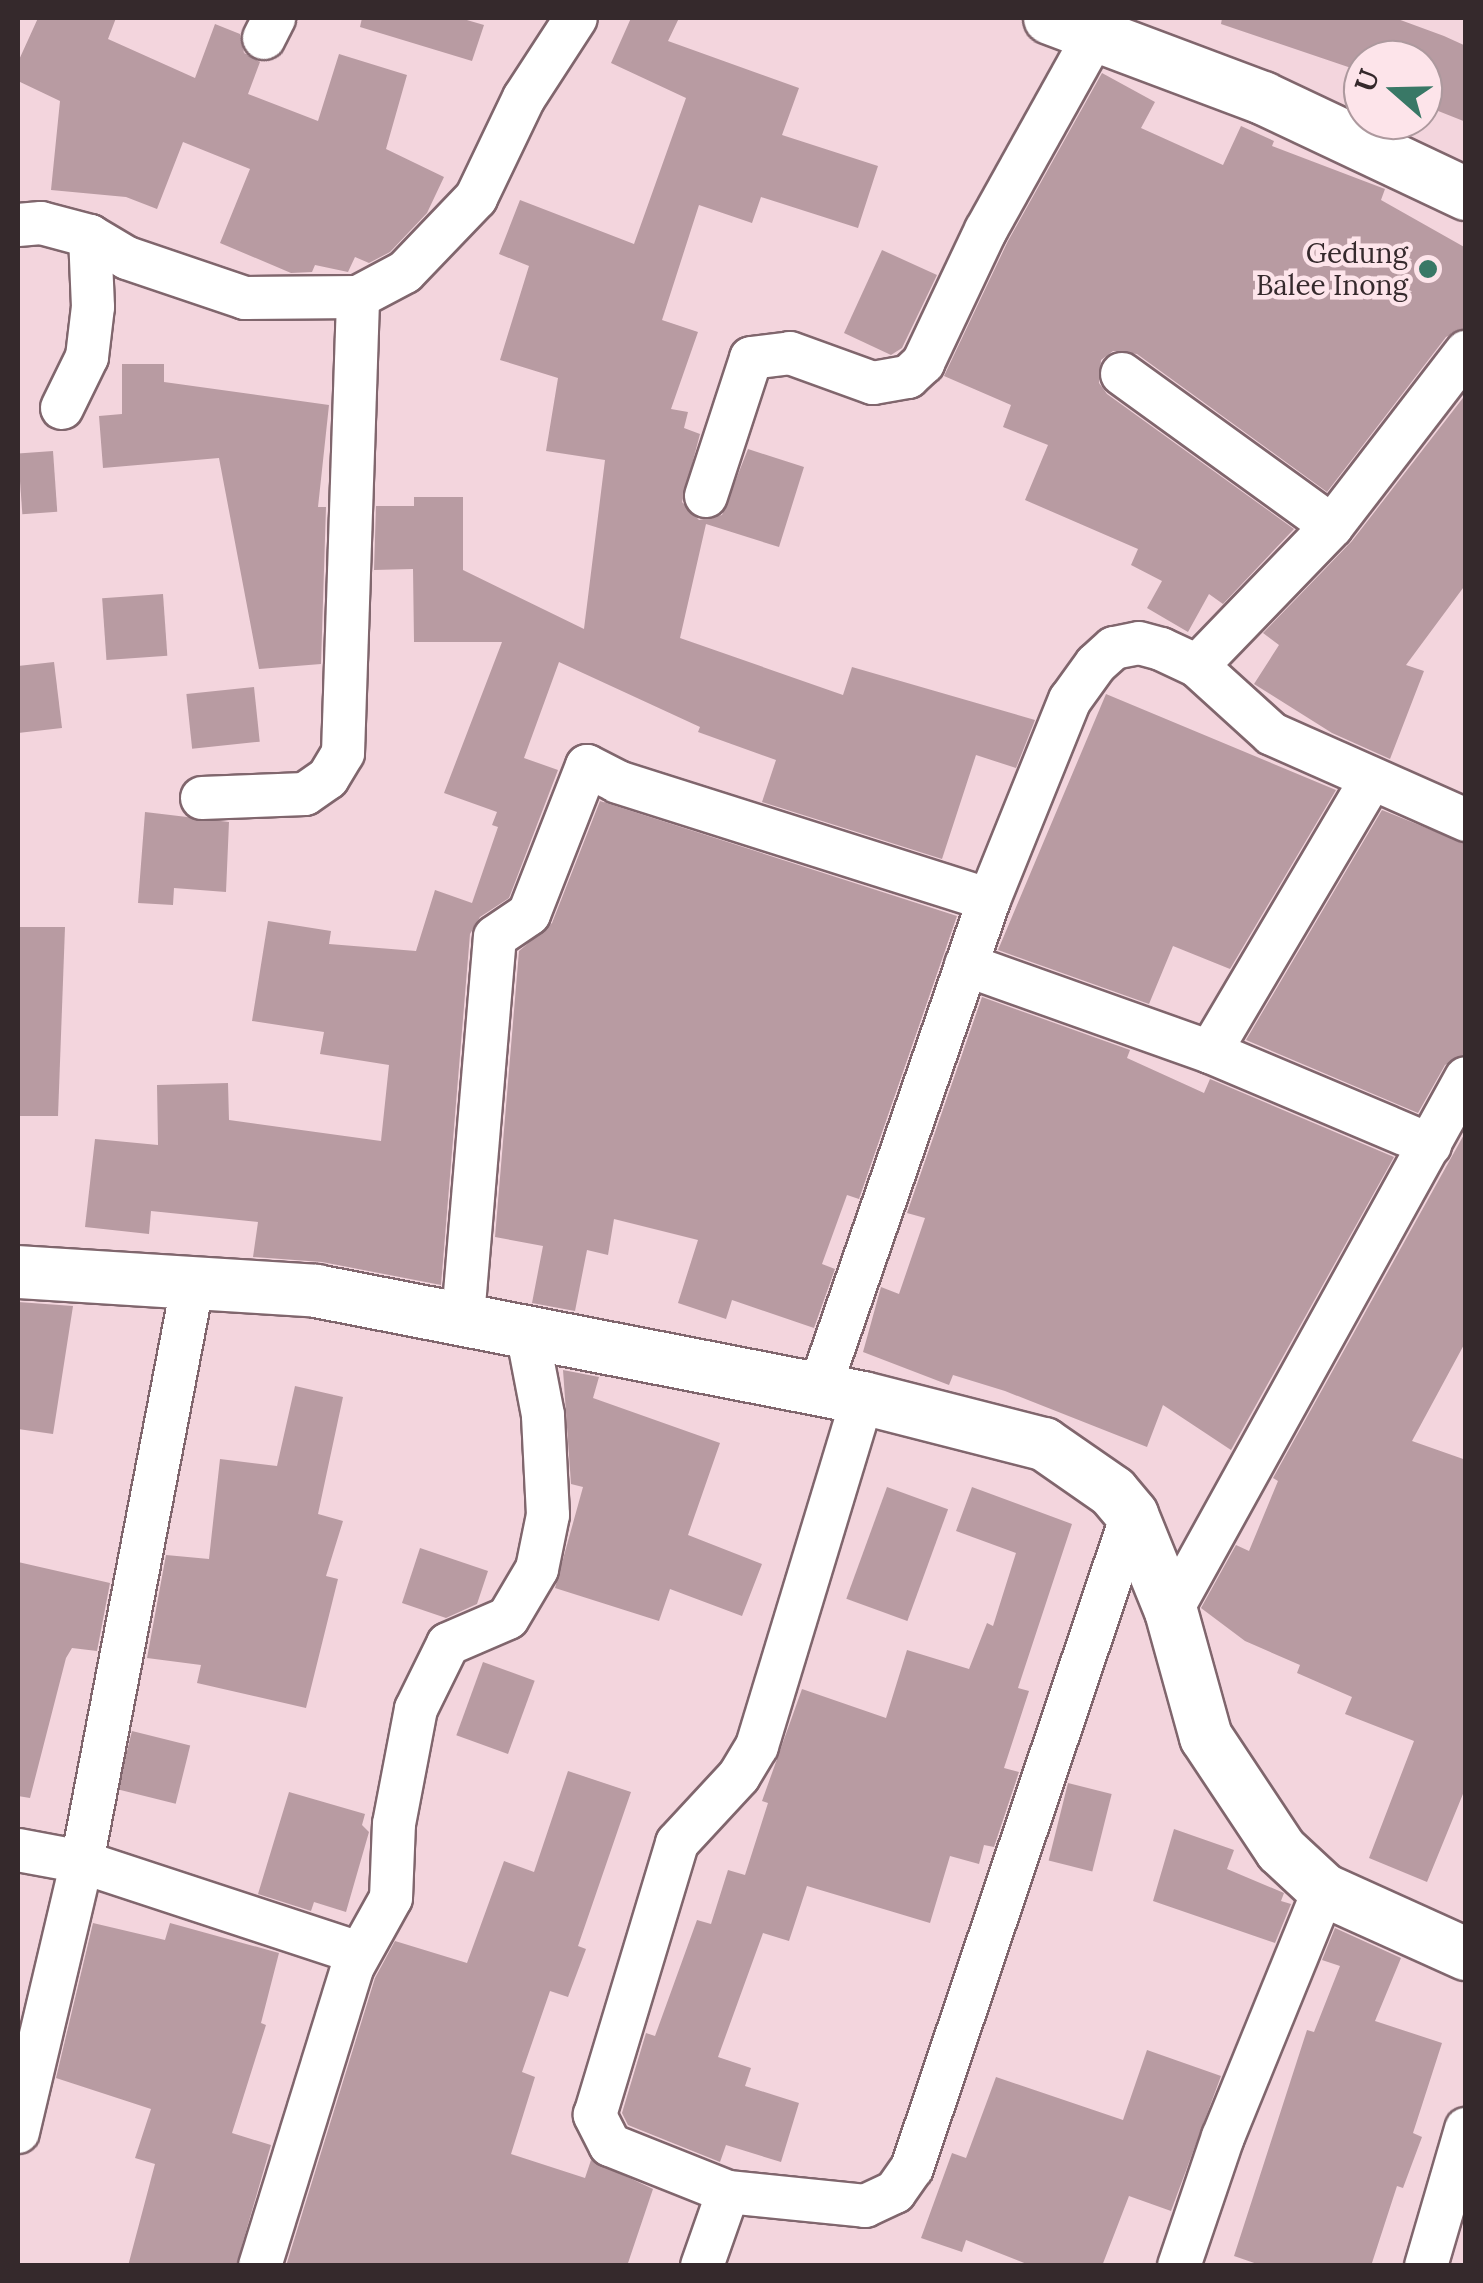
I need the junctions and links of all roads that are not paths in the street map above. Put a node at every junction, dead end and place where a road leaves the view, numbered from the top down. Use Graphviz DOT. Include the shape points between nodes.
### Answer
graph roads {
  1 [pos="576,18"];
  2 [pos="1072,26"];
  3 [pos="1466,194"];
  4 [pos="18,225"];
  5 [pos="90,236"];
  6 [pos="358,297"];
  7 [pos="1466,352"];
  8 [pos="1122,374"];
  9 [pos="62,408"];
  10 [pos="706,496"];
  11 [pos="1332,526"];
  12 [pos="1197,666"];
  13 [pos="1370,782"];
  14 [pos="202,798"];
  15 [pos="1466,820"];
  16 [pos="989,900"];
  17 [pos="966,966"];
  18 [pos="1210,1052"];
  19 [pos="1466,1078"];
  20 [pos="1430,1145"];
  21 [pos="18,1272"];
  22 [pos="193,1282"];
  23 [pos="463,1317"];
  24 [pos="528,1332"];
  25 [pos="841,1394"];
  26 [pos="1132,1514"];
  27 [pos="1171,1611"];
  28 [pos="18,1850"];
  29 [pos="82,1862"];
  30 [pos="1324,1890"];
  31 [pos="359,1952"];
  32 [pos="1466,1954"];
  33 [pos="1466,2129"];
  34 [pos="18,2132"];
  35 [pos="728,2192"];
  36 [pos="260,2266"];
  37 [pos="702,2266"];
  38 [pos="1179,2266"];
  39 [pos="1426,2266"];
  1 -- 6 [label="street" via="524,98 476,198 405,272"];
  2 -- 3 [label="street" via="1263,98"];
  2 -- 10 [label="street" via="923,363 908,377 873,383 790,353 751,358"];
  4 -- 5 [label="street" via="41,223"];
  5 -- 6 [label="street" via="127,258 245,298"];
  5 -- 9 [label="street" via="87,358"];
  6 -- 14 [label="street" via="350,698 342,752 328,778 305,794"];
  7 -- 11 [label="street"];
  8 -- 11 [label="street"];
  11 -- 12 [label="street"];
  12 -- 13 [label="street" via="1272,734"];
  12 -- 16 [label="street" via="1139,643 1114,648 1096,664 1070,700"];
  13 -- 15 [label="street"];
  13 -- 18 [label="street"];
  16 -- 17 [label="street"];
  16 -- 23 [label="street" via="618,782 587,766 529,914 495,937"];
  17 -- 18 [label="street"];
  17 -- 25 [label="street"];
  18 -- 20 [label="street"];
  19 -- 20 [label="street"];
  20 -- 27 [label="street"];
  21 -- 22 [label="street"];
  22 -- 23 [label="street" via="316,1291"];
  22 -- 29 [label="street"];
  23 -- 24 [label="street"];
  24 -- 25 [label="street"];
  24 -- 31 [label="street" via="543,1415 548,1515 537,1569 508,1618 448,1644 416,1709 394,1824 391,1898"];
  25 -- 26 [label="street" via="1044,1444 1113,1492"];
  25 -- 35 [label="street" via="757,1746 740,1776 678,1844 595,2115 610,2145"];
  26 -- 27 [label="street"];
  26 -- 35 [label="street" via="912,2168 895,2192 865,2206"];
  27 -- 30 [label="street" via="1206,1737 1281,1850"];
  28 -- 29 [label="street"];
  29 -- 31 [label="street"];
  29 -- 34 [label="street"];
  30 -- 32 [label="street"];
  30 -- 38 [label="street" via="1223,2137"];
  31 -- 36 [label="street"];
  33 -- 39 [label="street"];
  35 -- 37 [label="street"];
}
